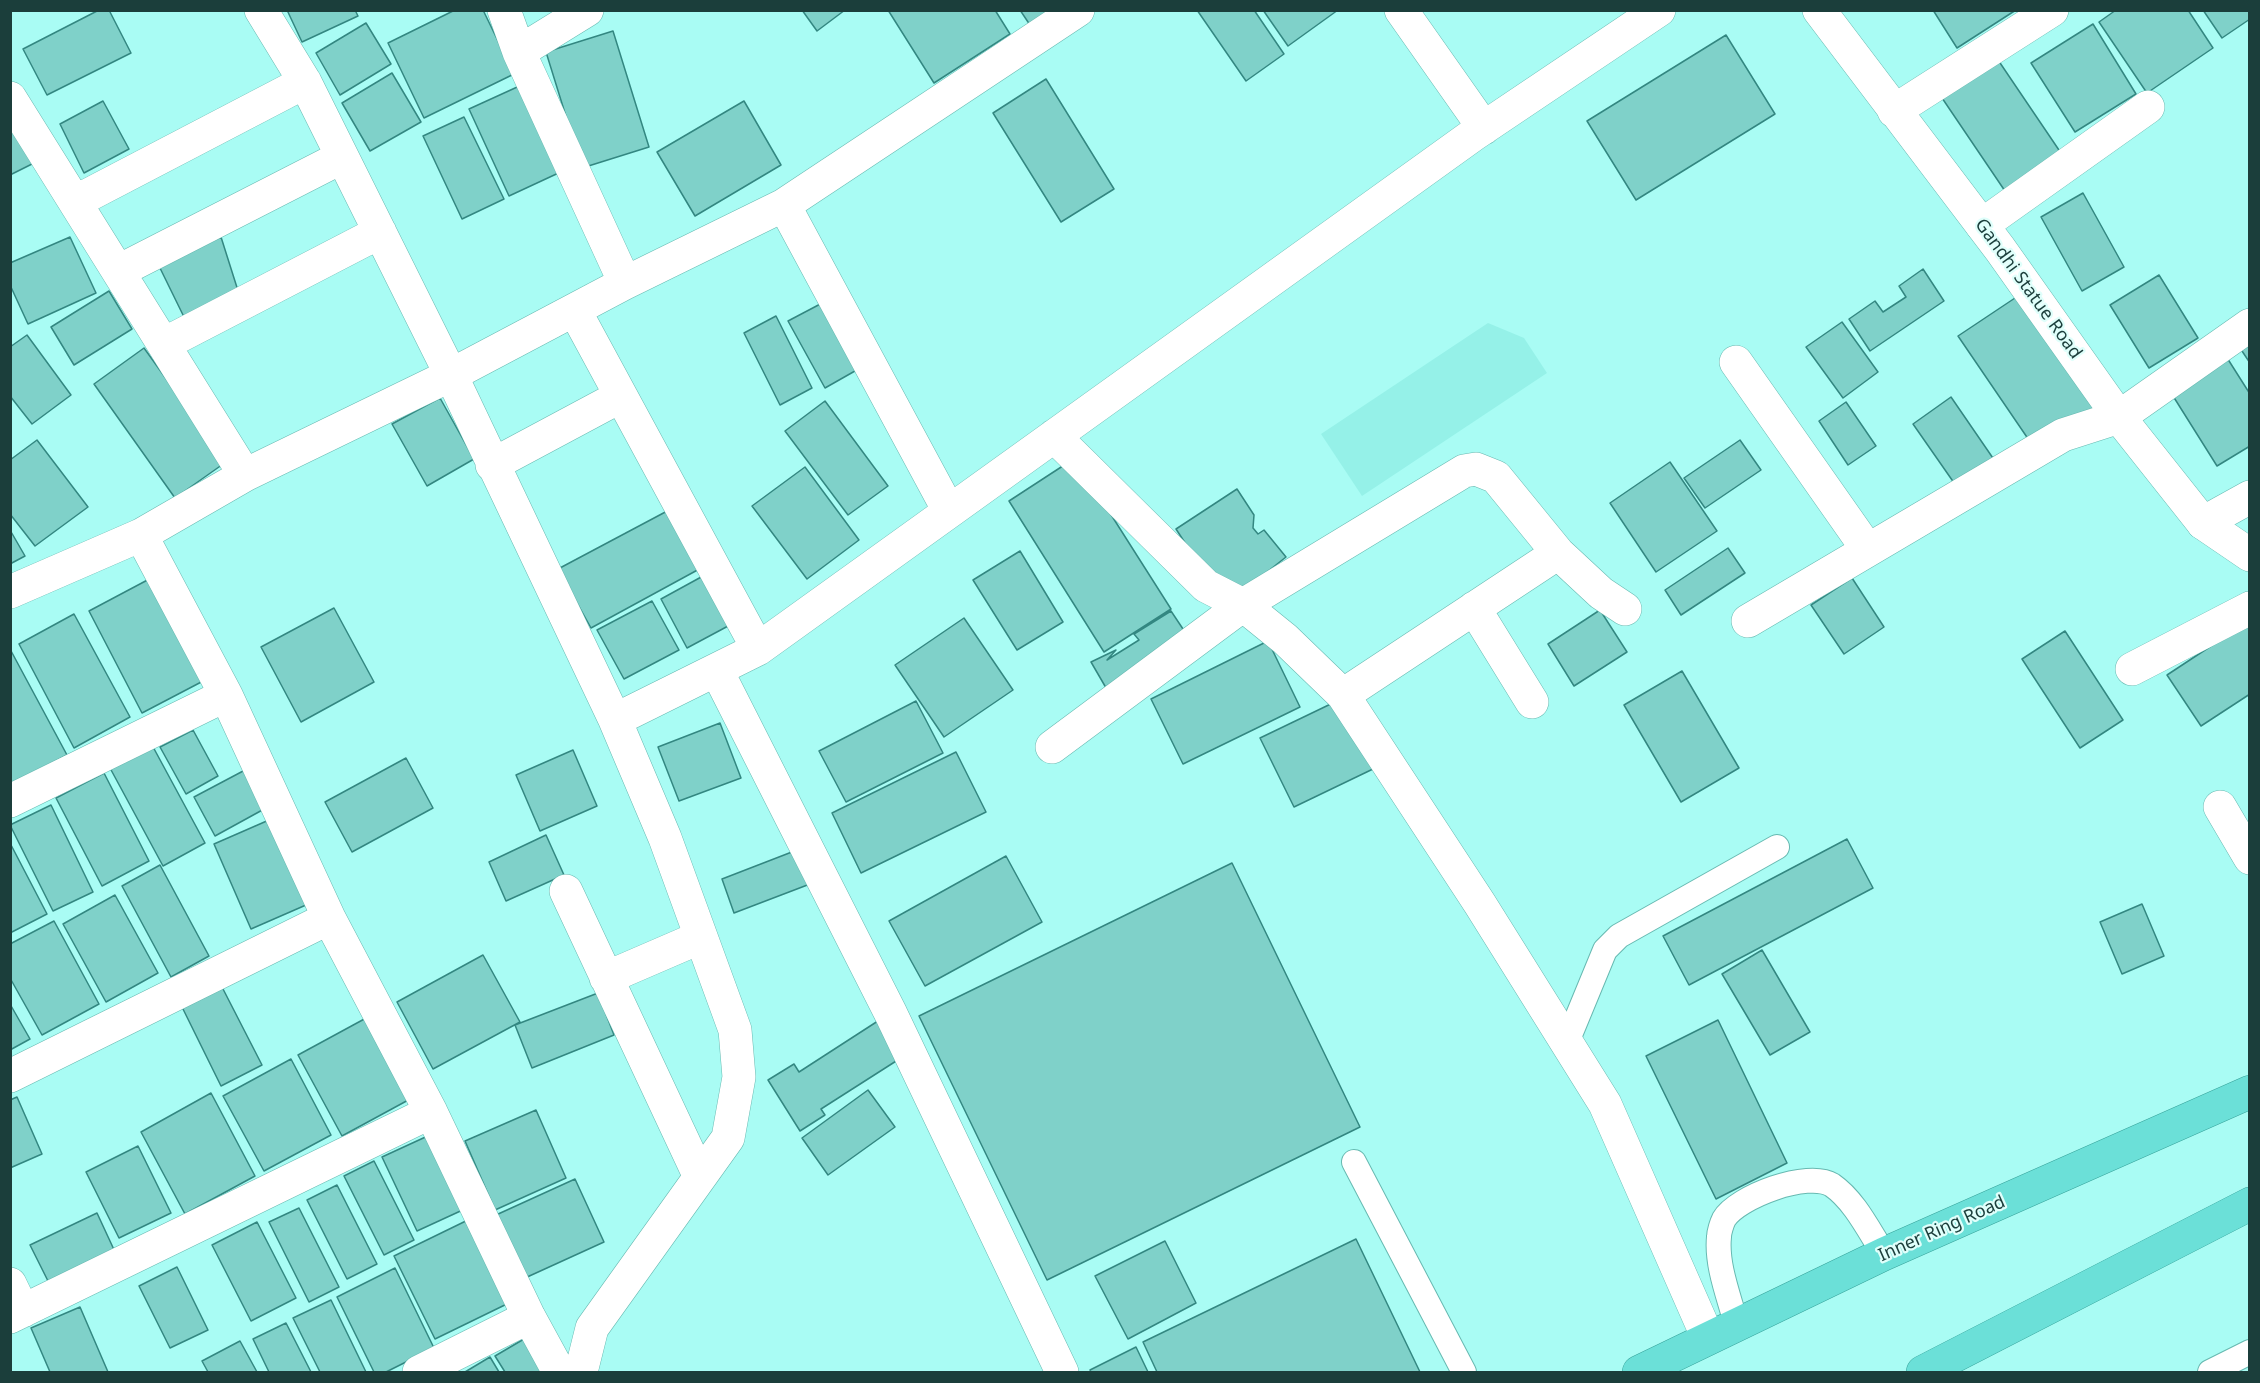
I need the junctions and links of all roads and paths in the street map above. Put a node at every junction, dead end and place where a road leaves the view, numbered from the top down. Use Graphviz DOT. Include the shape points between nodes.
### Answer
graph roads {
  1 [pos="261,10"];
  2 [pos="504,10"];
  3 [pos="587,10"];
  4 [pos="1078,10"];
  5 [pos="1401,10"];
  6 [pos="1659,10"];
  7 [pos="1819,10"];
  8 [pos="2052,10"];
  9 [pos="519,52"];
  10 [pos="305,82"];
  11 [pos="10,98"];
  12 [pos="2148,107"];
  13 [pos="1894,111"];
  14 [pos="1484,128"];
  15 [pos="342,157"];
  16 [pos="75,202"];
  17 [pos="784,206"];
  18 [pos="1982,225"];
  19 [pos="380,232"];
  20 [pos="119,271"];
  21 [pos="626,283"];
  22 [pos="575,311"];
  23 [pos="2250,325"];
  24 [pos="164,344"];
  25 [pos="1736,362"];
  26 [pos="451,375"];
  27 [pos="621,396"];
  28 [pos="2119,417"];
  29 [pos="1054,436"];
  30 [pos="492,465"];
  31 [pos="246,475"];
  32 [pos="2250,497"];
  33 [pos="949,511"];
  34 [pos="2203,523"];
  35 [pos="141,535"];
  36 [pos="1868,550"];
  37 [pos="1558,553"];
  38 [pos="2250,555"];
  39 [pos="10,592"];
  40 [pos="1243,605"];
  41 [pos="1474,608"];
  42 [pos="2250,608"];
  43 [pos="1625,609"];
  44 [pos="1748,621"];
  45 [pos="758,649"];
  46 [pos="2132,669"];
  47 [pos="717,671"];
  48 [pos="226,695"];
  49 [pos="1343,695"];
  50 [pos="1532,702"];
  51 [pos="615,720"];
  52 [pos="1052,747"];
  53 [pos="10,801"];
  54 [pos="2220,807"];
  55 [pos="1777,847"];
  56 [pos="2250,858"];
  57 [pos="566,891"];
  58 [pos="329,918"];
  59 [pos="701,937"];
  60 [pos="606,978"];
  61 [pos="1567,1042"];
  62 [pos="10,1076"];
  63 [pos="2250,1092"];
  64 [pos="432,1112"];
  65 [pos="1354,1162"];
  66 [pos="700,1177"];
  67 [pos="2250,1204"];
  68 [pos="1884,1254"];
  69 [pos="15,1304"];
  70 [pos="529,1317"];
  71 [pos="1722,1332"];
  72 [pos="2250,1352"];
  73 [pos="419,1372"];
  74 [pos="559,1372"];
  75 [pos="581,1372"];
  76 [pos="1062,1372"];
  77 [pos="1464,1372"];
  78 [pos="1639,1372"];
  79 [pos="1923,1372"];
  80 [pos="2210,1372"];
  1 -- 10 [label="street"];
  2 -- 9 [label="street"];
  3 -- 9 [label="street"];
  4 -- 17 [label="street"];
  5 -- 14 [label="street"];
  6 -- 14 [label="street"];
  7 -- 13 [label="street, Gandhi Statue Road"];
  8 -- 13 [label="street"];
  9 -- 21 [label="street"];
  10 -- 15 [label="street"];
  10 -- 16 [label="street"];
  11 -- 16 [label="street"];
  12 -- 18 [label="street"];
  13 -- 18 [label="street, Gandhi Statue Road"];
  14 -- 29 [label="street"];
  15 -- 19 [label="street"];
  15 -- 20 [label="street"];
  16 -- 20 [label="street"];
  17 -- 21 [label="street"];
  17 -- 33 [label="street"];
  18 -- 28 [label="street, Gandhi Statue Road"];
  19 -- 24 [label="street"];
  19 -- 26 [label="street"];
  20 -- 24 [label="street"];
  21 -- 22 [label="street"];
  22 -- 26 [label="street"];
  22 -- 27 [label="street"];
  23 -- 28 [label="street"];
  24 -- 31 [label="street"];
  25 -- 36 [label="street"];
  26 -- 30 [label="street"];
  26 -- 31 [label="street"];
  27 -- 30 [label="street"];
  27 -- 45 [label="street"];
  28 -- 34 [label="street, Gandhi Statue Road"];
  28 -- 36 [label="street" via="2063,435"];
  29 -- 33 [label="street"];
  29 -- 40 [label="street" via="1206,586"];
  30 -- 51 [label="street"];
  31 -- 35 [label="street"];
  32 -- 34 [label="street"];
  33 -- 45 [label="street"];
  34 -- 38 [label="street, Gandhi Statue Road"];
  35 -- 39 [label="street"];
  35 -- 48 [label="street"];
  36 -- 44 [label="street"];
  37 -- 40 [label="street" via="1496,477 1476,469 1464,471"];
  37 -- 41 [label="street"];
  37 -- 43 [label="street" via="1601,593"];
  40 -- 49 [label="street" via="1286,639"];
  40 -- 52 [label="street"];
  41 -- 49 [label="street"];
  41 -- 50 [label="street"];
  42 -- 46 [label="street"];
  45 -- 47 [label="street"];
  47 -- 51 [label="street"];
  47 -- 76 [label="street" via="891,1014"];
  48 -- 53 [label="street"];
  48 -- 58 [label="street"];
  49 -- 61 [label="street"];
  51 -- 59 [label="street" via="665,838"];
  54 -- 56 [label="street"];
  55 -- 61 [label="lane" via="1618,936 1605,950"];
  57 -- 60 [label="street"];
  58 -- 62 [label="street"];
  58 -- 64 [label="street"];
  59 -- 60 [label="street"];
  59 -- 66 [label="street" via="735,1030 739,1077 728,1138"];
  60 -- 66 [label="street"];
  61 -- 71 [label="street" via="1605,1104"];
  63 -- 68 [label="highway, Inner Ring Road"];
  64 -- 69 [label="street"];
  64 -- 70 [label="street"];
  65 -- 77 [label="lane"];
  66 -- 75 [label="street" via="592,1328"];
  67 -- 79 [label="highway"];
  68 -- 71 [label="highway, Inner Ring Road"];
  68 -- 71 [label="lane" via="1850,1202 1830,1184 1809,1178 1781,1185 1749,1200 1724,1218 1719,1236"];
  70 -- 73 [label="street"];
  70 -- 74 [label="street"];
  71 -- 78 [label="highway, Inner Ring Road"];
  72 -- 80 [label="lane"];
}
